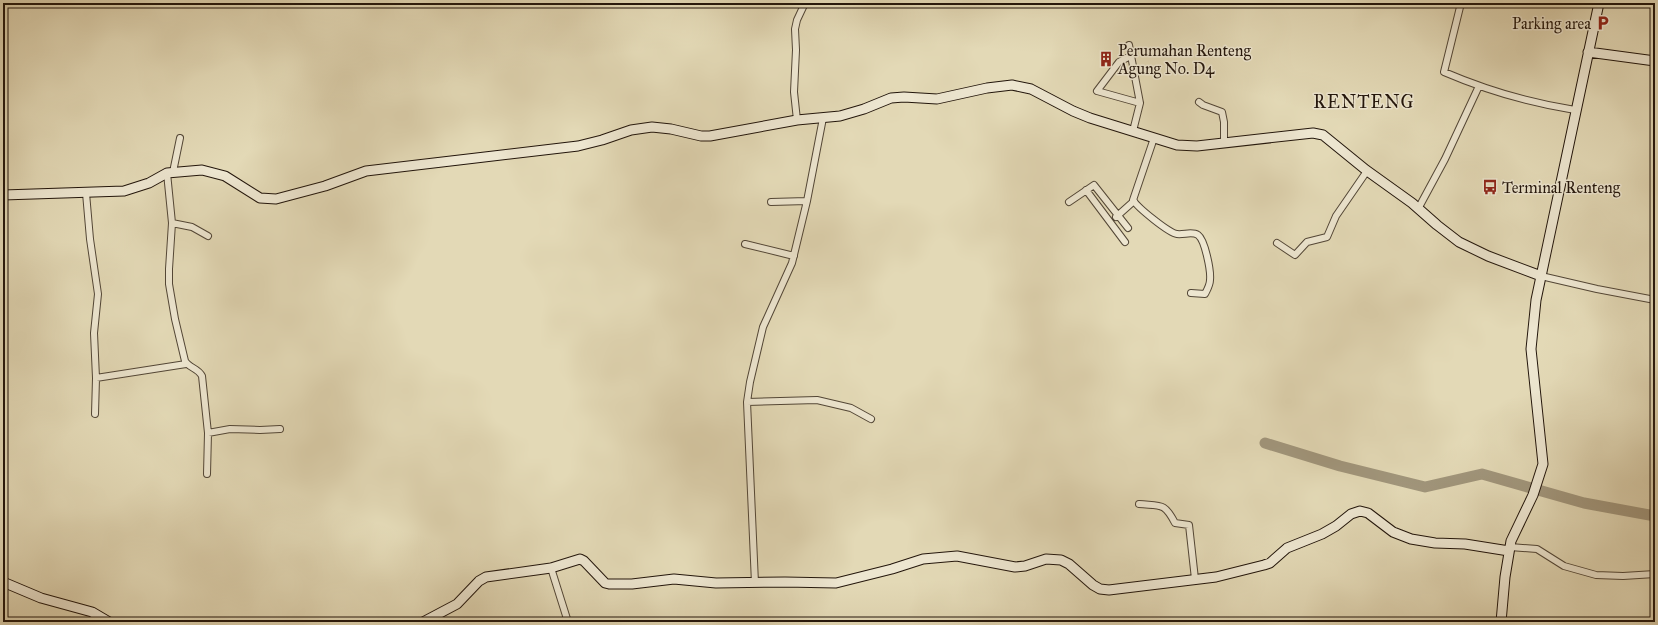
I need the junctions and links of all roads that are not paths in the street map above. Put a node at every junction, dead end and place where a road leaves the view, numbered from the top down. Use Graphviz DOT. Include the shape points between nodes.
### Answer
graph roads {
  1 [pos="805,3"];
  2 [pos="1461,3"];
  3 [pos="1599,3"];
  4 [pos="1129,45"];
  5 [pos="1588,52"];
  6 [pos="1132,55"];
  7 [pos="1655,61"];
  8 [pos="1479,86"];
  9 [pos="1199,102"];
  10 [pos="1140,103"];
  11 [pos="1575,110"];
  12 [pos="823,118"];
  13 [pos="797,120"];
  14 [pos="1133,131"];
  15 [pos="180,138"];
  16 [pos="1154,138"];
  17 [pos="1224,143"];
  18 [pos="1368,171"];
  19 [pos="170,173"];
  20 [pos="1086,190"];
  21 [pos="86,192"];
  22 [pos="3,195"];
  23 [pos="807,201"];
  24 [pos="1134,201"];
  25 [pos="771,202"];
  26 [pos="1069,202"];
  27 [pos="1418,209"];
  28 [pos="1118,216"];
  29 [pos="1110,222"];
  30 [pos="172,223"];
  31 [pos="1128,228"];
  32 [pos="208,236"];
  33 [pos="1125,242"];
  34 [pos="1277,243"];
  35 [pos="745,244"];
  36 [pos="794,256"];
  37 [pos="1541,276"];
  38 [pos="1191,293"];
  39 [pos="1655,300"];
  40 [pos="186,364"];
  41 [pos="96,378"];
  42 [pos="747,402"];
  43 [pos="95,414"];
  44 [pos="871,418"];
  45 [pos="280,429"];
  46 [pos="208,433"];
  47 [pos="207,474"];
  48 [pos="1139,504"];
  49 [pos="1510,549"];
  50 [pos="551,568"];
  51 [pos="1655,574"];
  52 [pos="1195,578"];
  53 [pos="3,582"];
  54 [pos="755,583"];
  55 [pos="109,622"];
  56 [pos="423,622"];
  57 [pos="568,622"];
  58 [pos="1501,622"];
  1 -- 13 [label="street" via="795,29 794,92"];
  2 -- 8 [label="street" via="1443,71"];
  3 -- 5 [label="street"];
  4 -- 6 [label="street"];
  5 -- 7 [label="street"];
  5 -- 11 [label="street"];
  6 -- 10 [label="street"];
  6 -- 10 [label="street" via="1119,62 1097,91"];
  8 -- 11 [label="street"];
  8 -- 27 [label="street"];
  9 -- 17 [label="street" via="1222,112"];
  10 -- 14 [label="street"];
  11 -- 37 [label="street"];
  12 -- 13 [label="street"];
  12 -- 14 [label="street" via="850,114 891,98 937,99 1012,85 1031,89 1073,111"];
  12 -- 23 [label="street"];
  13 -- 19 [label="street" via="710,136 662,128 644,128 578,146 366,171 325,186 276,199 260,198 214,172 202,170"];
  14 -- 16 [label="street"];
  15 -- 19 [label="street"];
  16 -- 17 [label="street" via="1187,146"];
  16 -- 24 [label="street"];
  17 -- 18 [label="street" via="1320,134"];
  18 -- 27 [label="street"];
  18 -- 34 [label="street" via="1336,216 1326,238 1307,242 1295,255"];
  19 -- 21 [label="street" via="130,190"];
  19 -- 30 [label="street"];
  20 -- 26 [label="street"];
  20 -- 28 [label="street" via="1094,185"];
  20 -- 29 [label="street"];
  21 -- 22 [label="street"];
  21 -- 41 [label="street" via="98,294 94,333"];
  23 -- 25 [label="street"];
  23 -- 36 [label="street"];
  24 -- 28 [label="street"];
  24 -- 38 [label="street" via="1171,232 1190,233 1201,238 1210,280 1205,294"];
  27 -- 37 [label="street" via="1459,242"];
  28 -- 29 [label="street"];
  28 -- 31 [label="street"];
  29 -- 33 [label="street"];
  30 -- 32 [label="street" via="192,227"];
  30 -- 40 [label="street" via="169,284"];
  35 -- 36 [label="street"];
  36 -- 42 [label="street" via="786,279 766,317"];
  37 -- 39 [label="street"];
  37 -- 49 [label="street" via="1532,323 1531,349 1543,452 1542,469"];
  40 -- 41 [label="street"];
  40 -- 46 [label="street" via="199,371 202,376"];
  41 -- 43 [label="street"];
  42 -- 44 [label="street" via="817,400 851,408"];
  42 -- 54 [label="street"];
  45 -- 46 [label="street" via="230,429"];
  46 -- 47 [label="street"];
  48 -- 52 [label="street" via="1165,507 1175,523 1189,525"];
  49 -- 51 [label="street" via="1537,549 1564,566 1596,575"];
  49 -- 52 [label="street" via="1411,539 1393,532 1371,515 1360,511 1351,514 1322,534 1287,548 1270,563 1216,577"];
  49 -- 58 [label="street"];
  50 -- 54 [label="street" via="581,560 605,583 610,584 674,579"];
  50 -- 56 [label="street" via="482,579 457,604"];
  50 -- 57 [label="street"];
  52 -- 54 [label="street" via="1109,590 1093,585 1061,560 1046,559 1015,567 957,556 923,559 836,583"];
  53 -- 55 [label="street" via="41,598 92,612"];
}
